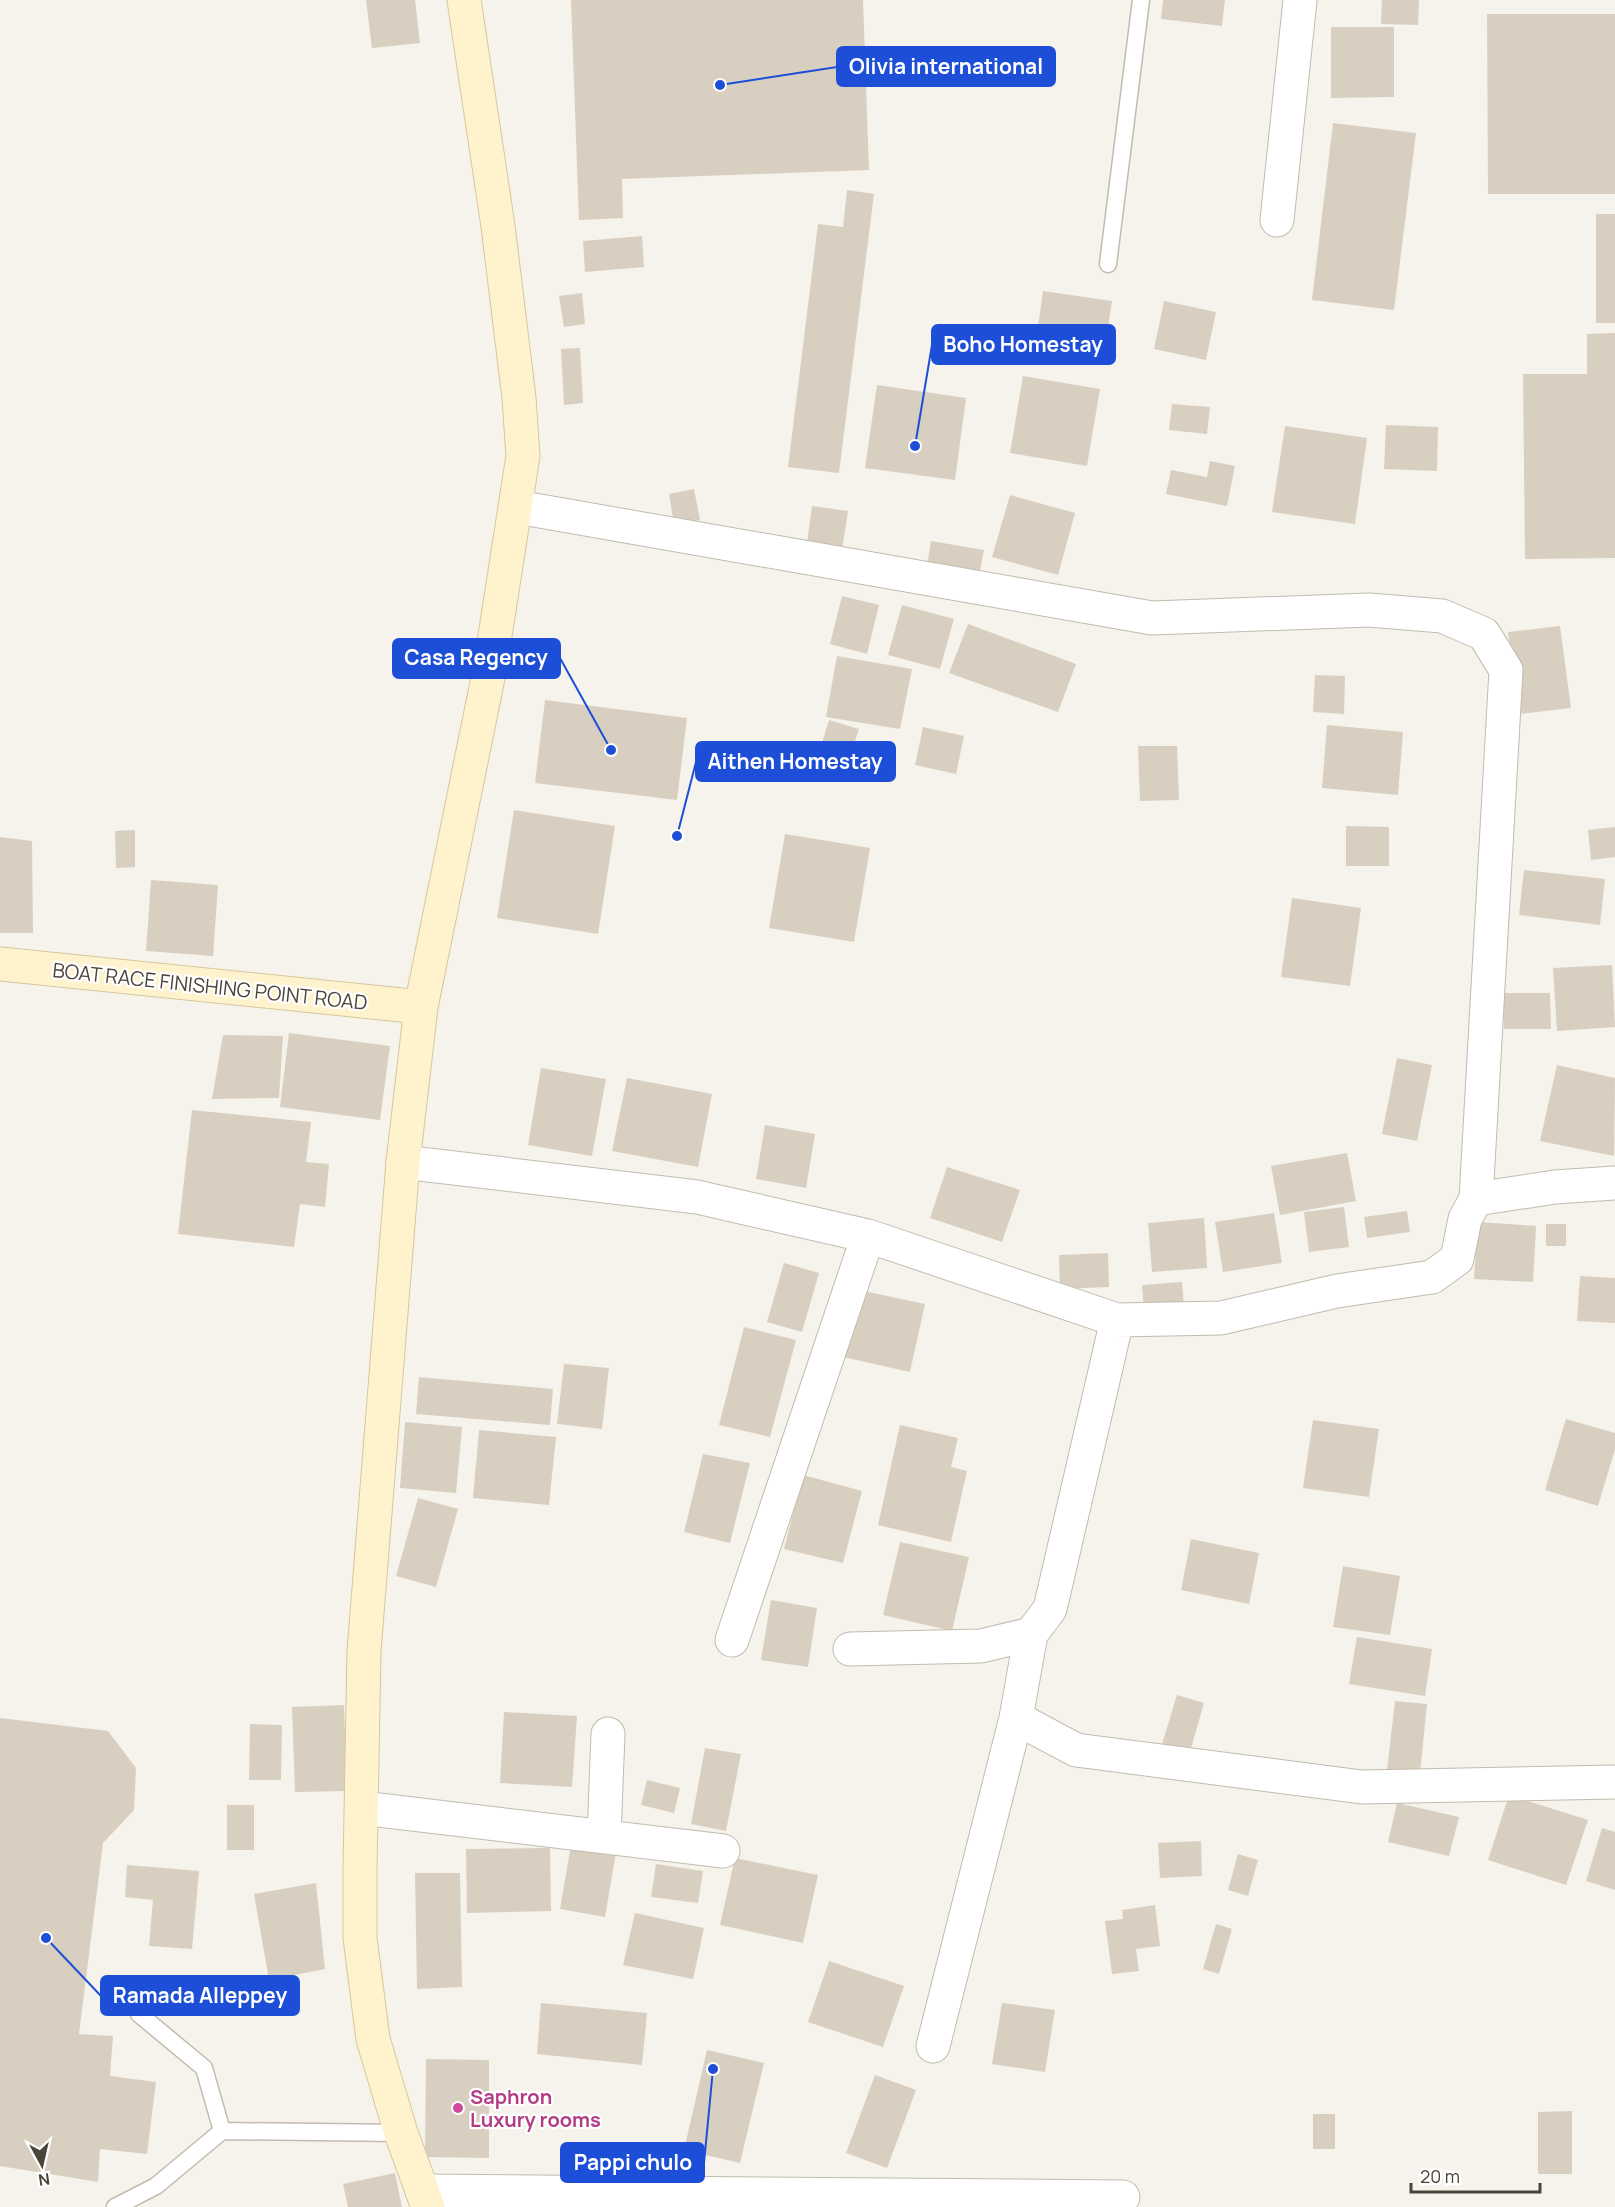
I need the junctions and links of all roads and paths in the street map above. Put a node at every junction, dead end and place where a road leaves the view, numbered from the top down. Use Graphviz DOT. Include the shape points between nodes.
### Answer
graph roads {
  1 [pos="464,0"];
  2 [pos="1142,0"];
  3 [pos="1300,0"];
  4 [pos="1277,220"];
  5 [pos="1108,264"];
  6 [pos="517,507"];
  7 [pos="0,964"];
  8 [pos="421,1007"];
  9 [pos="403,1162"];
  10 [pos="1615,1183"];
  11 [pos="1476,1199"];
  12 [pos="868,1236"];
  13 [pos="1117,1320"];
  14 [pos="1031,1634"];
  15 [pos="732,1640"];
  16 [pos="850,1649"];
  17 [pos="1016,1718"];
  18 [pos="608,1734"];
  19 [pos="1615,1782"];
  20 [pos="362,1808"];
  21 [pos="604,1836"];
  22 [pos="723,1851"];
  23 [pos="140,2014"];
  24 [pos="933,2046"];
  25 [pos="222,2131"];
  26 [pos="401,2133"];
  27 [pos="1123,2197"];
  28 [pos="425,2199"];
  29 [pos="115,2207"];
  1 -- 6 [label="main road" via="519,398 523,456"];
  2 -- 5 [label="lane"];
  3 -- 4 [label="street"];
  6 -- 8 [label="main road" via="490,668"];
  6 -- 11 [label="street" via="1152,618 1369,610 1442,616 1484,634 1506,670"];
  7 -- 8 [label="main road, BOAT RACE FINISHING POINT ROAD"];
  8 -- 9 [label="main road"];
  9 -- 12 [label="street" via="698,1197"];
  9 -- 20 [label="main road" via="364,1651"];
  10 -- 11 [label="street"];
  11 -- 13 [label="street" via="1465,1219 1457,1259 1432,1277 1337,1291 1221,1318"];
  12 -- 13 [label="street"];
  12 -- 15 [label="street"];
  13 -- 14 [label="street" via="1050,1609"];
  14 -- 16 [label="street" via="981,1646"];
  14 -- 17 [label="street"];
  17 -- 19 [label="street" via="1076,1750 1362,1787"];
  17 -- 24 [label="street"];
  18 -- 21 [label="street"];
  20 -- 21 [label="street"];
  20 -- 26 [label="main road" via="362,1949 373,2039"];
  21 -- 22 [label="street"];
  23 -- 25 [label="lane" via="204,2068"];
  25 -- 26 [label="lane"];
  25 -- 29 [label="lane" via="156,2186"];
  26 -- 28 [label="main road"];
  27 -- 28 [label="street"];
}
